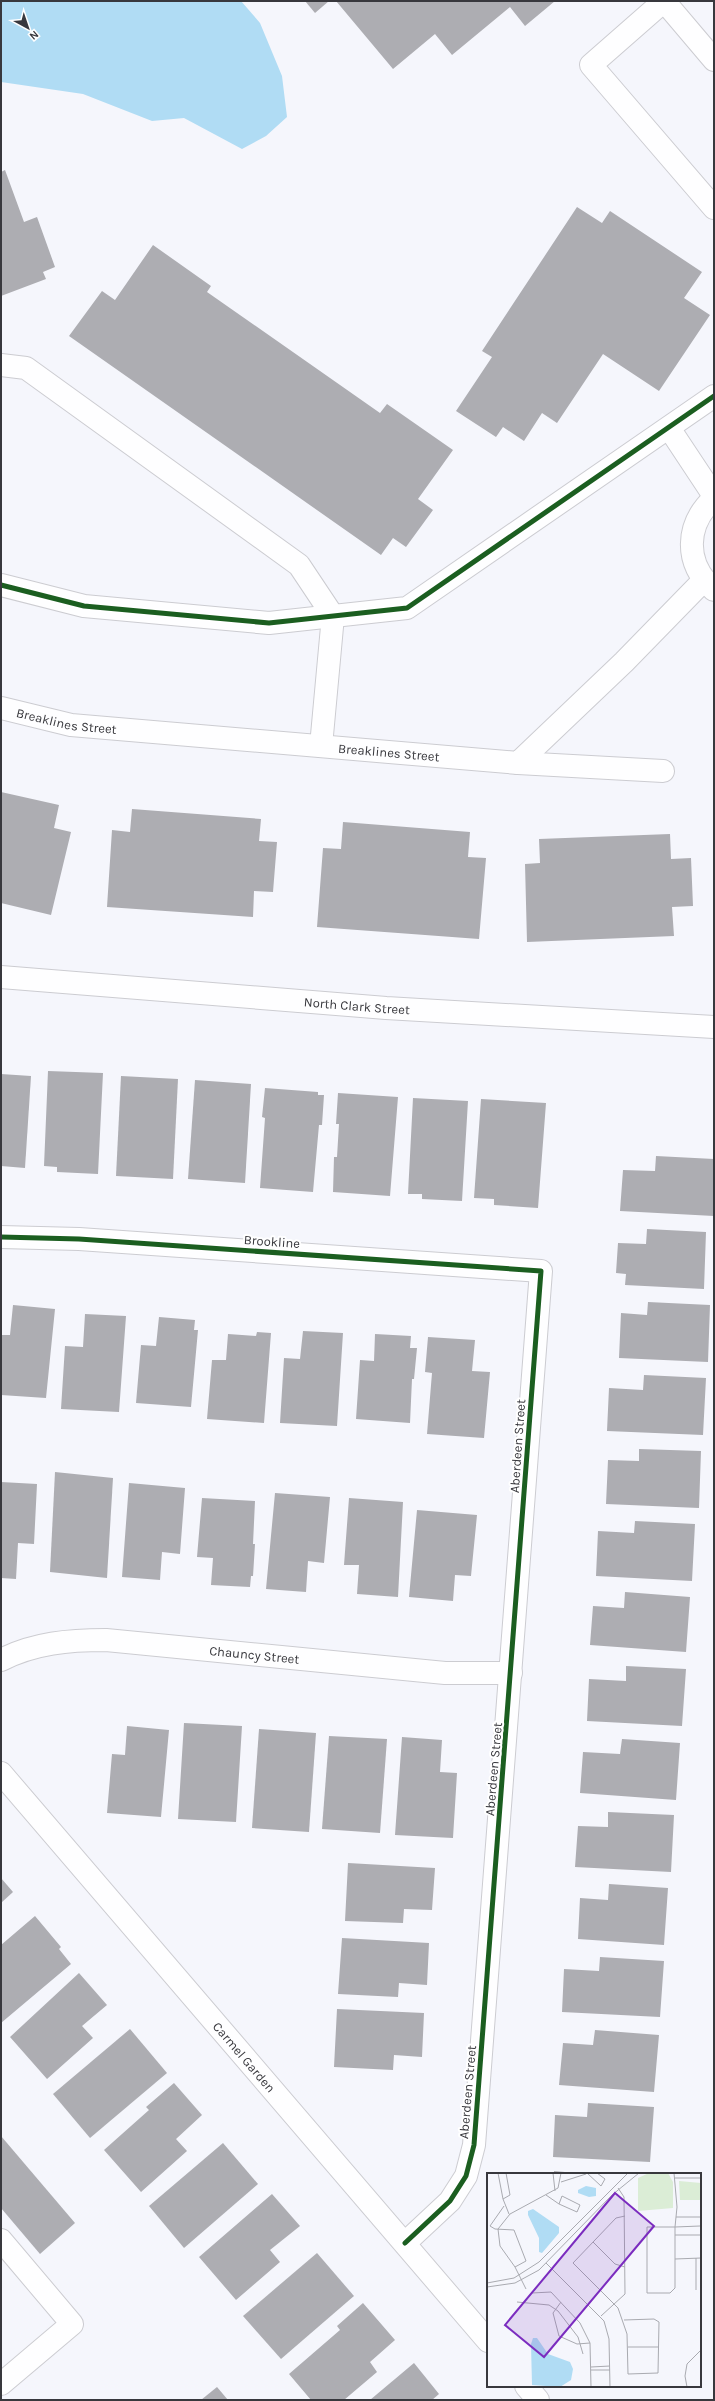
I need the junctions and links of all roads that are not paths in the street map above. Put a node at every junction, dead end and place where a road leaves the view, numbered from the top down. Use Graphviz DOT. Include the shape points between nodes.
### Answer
graph roads {
  1 [pos="664,1"];
  2 [pos="714,60"];
  3 [pos="714,208"];
  4 [pos="1,365"];
  5 [pos="714,396"];
  6 [pos="669,428"];
  7 [pos="714,497"];
  8 [pos="1,585"];
  9 [pos="709,585"];
  10 [pos="332,616"];
  11 [pos="1,708"];
  12 [pos="321,746"];
  13 [pos="518,763"];
  14 [pos="663,771"];
  15 [pos="1,978"];
  16 [pos="714,1027"];
  17 [pos="1,1237"];
  18 [pos="541,1271"];
  19 [pos="1,1660"];
  20 [pos="511,1673"];
  21 [pos="1,1773"];
  22 [pos="1,2240"];
  23 [pos="405,2243"];
  24 [pos="487,2340"];
  25 [pos="1,2384"];
  26 [pos="527,2387"];
  27 [pos="538,2400"];
  1 -- 2 [label="street"];
  1 -- 3 [label="street" via="591,65"];
  4 -- 10 [label="street" via="26,368 299,565"];
  5 -- 6 [label="street"];
  6 -- 7 [label="street"];
  6 -- 10 [label="street" via="407,608"];
  7 -- 9 [label="street" via="695,521 691,536 691,552 696,567"];
  8 -- 10 [label="street" via="84,606 269,622"];
  9 -- 13 [label="street"];
  10 -- 12 [label="street"];
  11 -- 12 [label="street, Breaklines Street" via="71,725"];
  12 -- 13 [label="street, Breaklines Street"];
  13 -- 14 [label="street, Breaklines Street"];
  15 -- 16 [label="street, North Clark Street" via="386,1008"];
  17 -- 18 [label="street, Brookline" via="87,1240"];
  18 -- 20 [label="street, Aberdeen Street"];
  19 -- 20 [label="street, Chauncy Street" via="40,1645 72,1640 106,1640 445,1673"];
  20 -- 23 [label="street, Aberdeen Street" via="474,2145 466,2176 450,2201"];
  21 -- 23 [label="street, Carmel Garden"];
  22 -- 25 [label="street" via="72,2324"];
  23 -- 24 [label="street, Carmel Garden"];
  26 -- 27 [label="street"];
}
